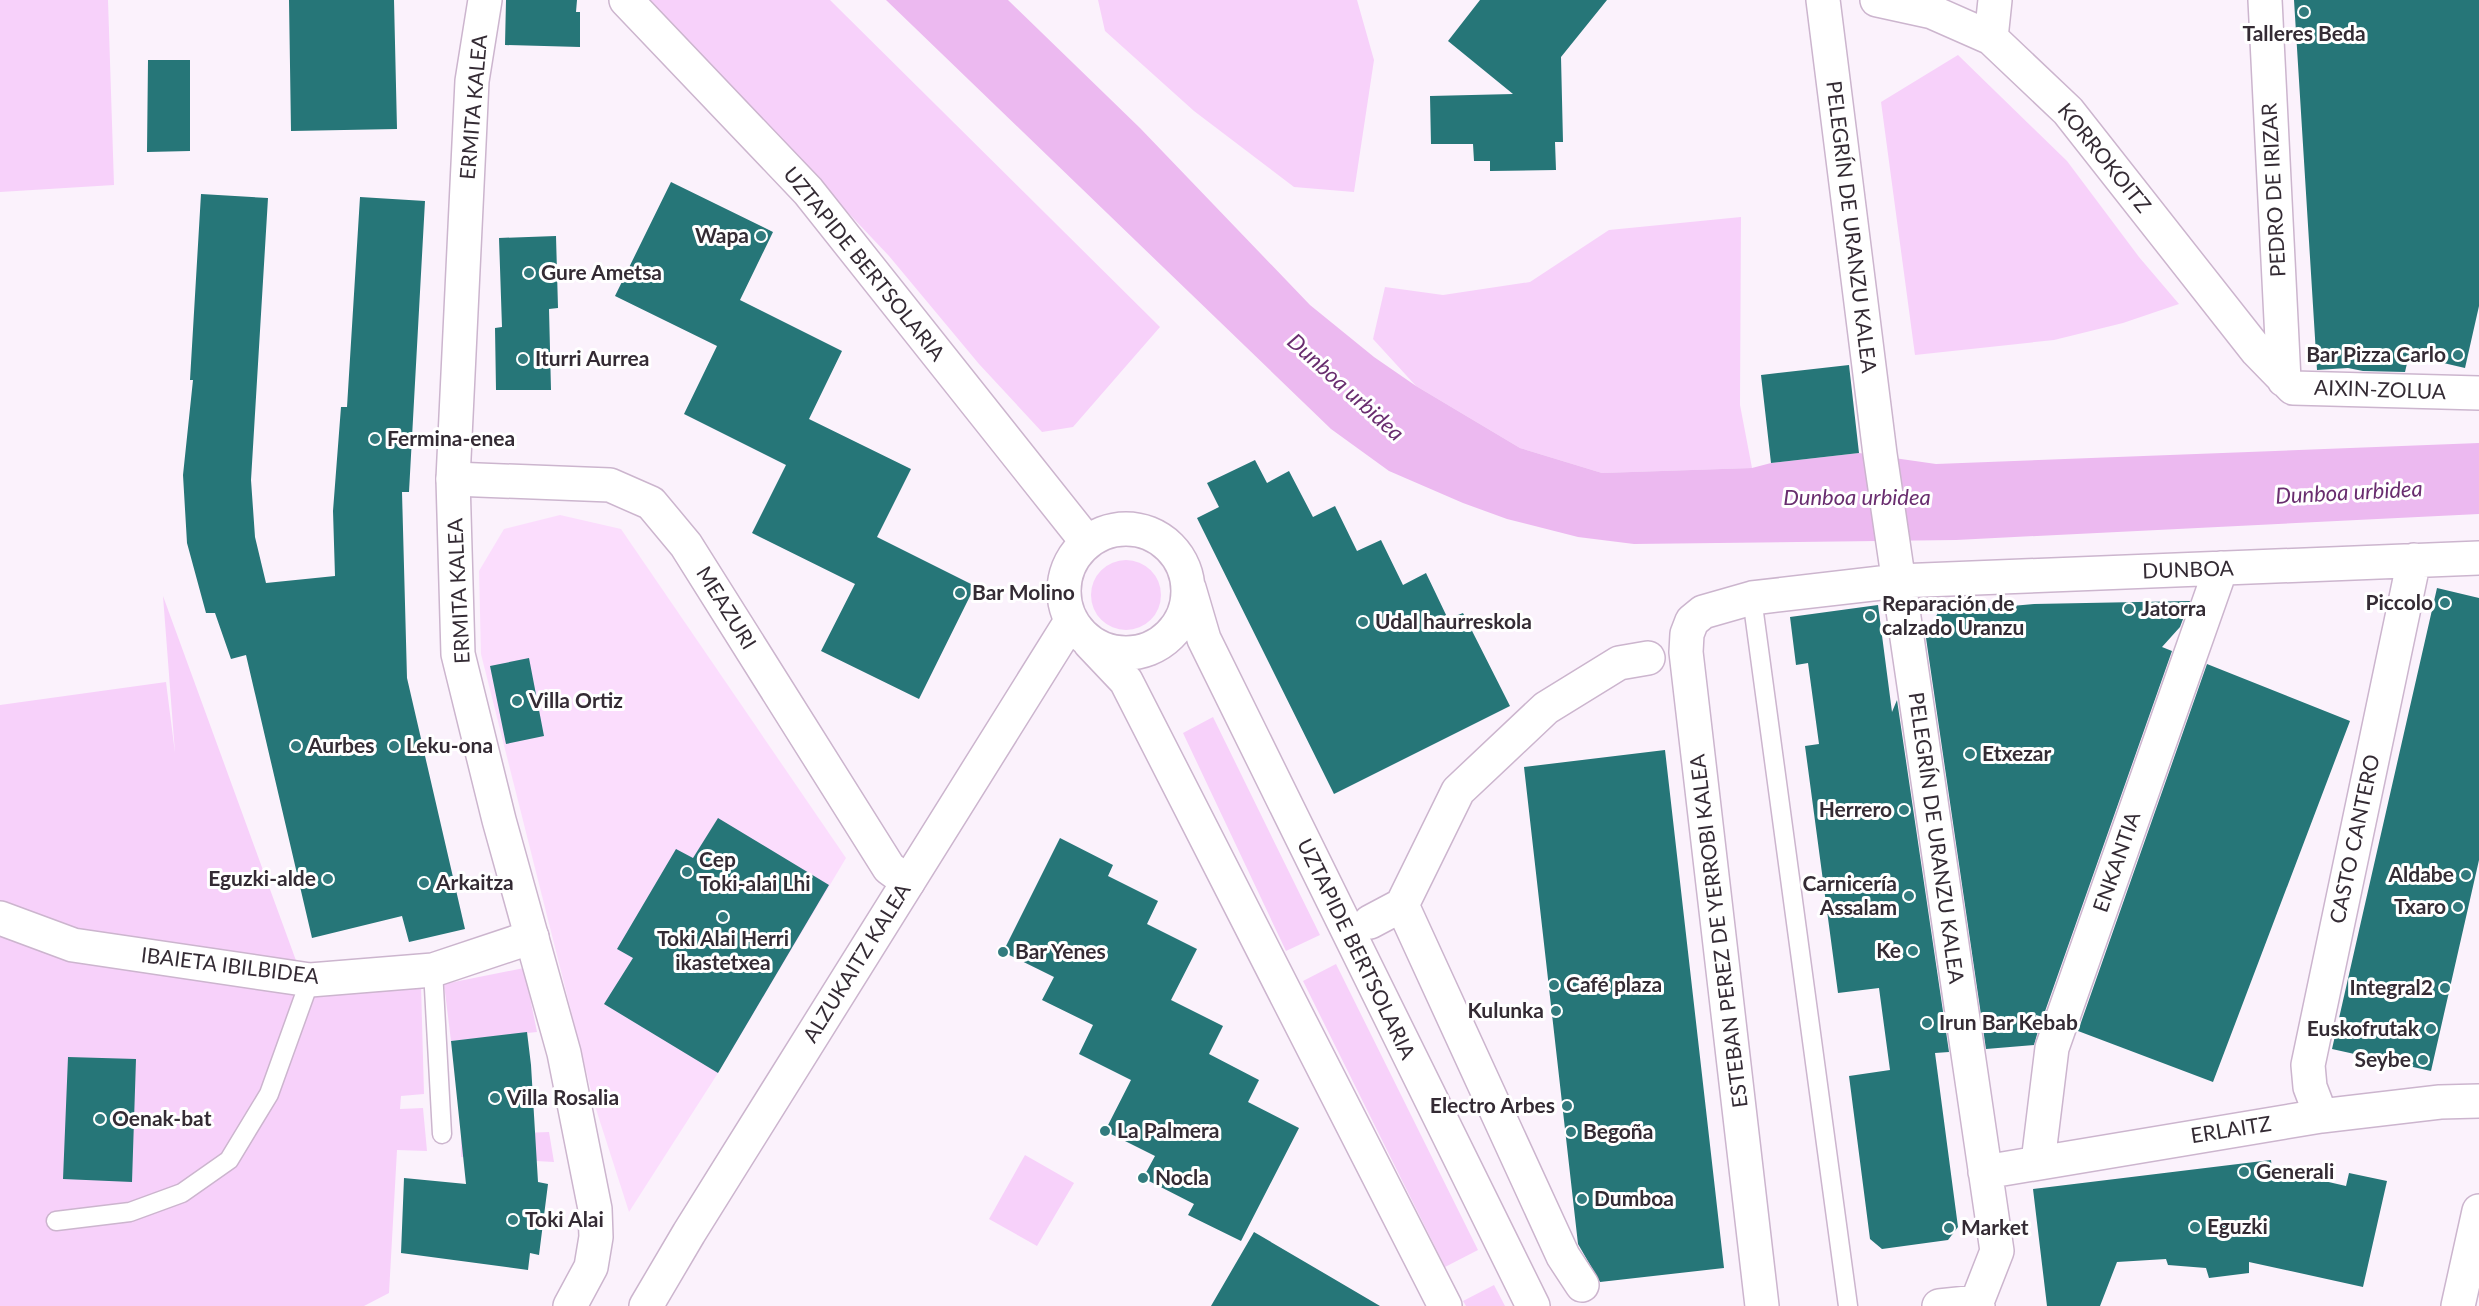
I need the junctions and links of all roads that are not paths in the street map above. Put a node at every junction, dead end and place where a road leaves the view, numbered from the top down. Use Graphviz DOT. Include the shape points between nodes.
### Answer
graph roads {
  1 [pos="485,0"];
  2 [pos="626,0"];
  3 [pos="1823,0"];
  4 [pos="1876,0"];
  5 [pos="1995,0"];
  6 [pos="2265,0"];
  7 [pos="1991,38"];
  8 [pos="2284,380"];
  9 [pos="2479,393"];
  10 [pos="453,479"];
  11 [pos="1087,542"];
  12 [pos="2479,558"];
  13 [pos="2414,560"];
  14 [pos="1896,566"];
  15 [pos="2221,568"];
  16 [pos="1188,588"];
  17 [pos="1752,598"];
  18 [pos="1080,632"];
  19 [pos="1648,658"];
  20 [pos="908,882"];
  21 [pos="1402,905"];
  22 [pos="0,918"];
  23 [pos="1371,922"];
  24 [pos="532,937"];
  25 [pos="433,970"];
  26 [pos="310,980"];
  27 [pos="2479,1101"];
  28 [pos="2321,1116"];
  29 [pos="442,1134"];
  30 [pos="2038,1162"];
  31 [pos="1985,1172"];
  32 [pos="2479,1211"];
  33 [pos="56,1221"];
  34 [pos="1582,1285"];
  35 [pos="1978,1304"];
  36 [pos="570,1306"];
  37 [pos="646,1306"];
  38 [pos="1445,1306"];
  39 [pos="1533,1306"];
  40 [pos="1762,1306"];
  41 [pos="1848,1306"];
  42 [pos="1940,1306"];
  43 [pos="2458,1306"];
  1 -- 10 [label="street, ERMITA KALEA" via="472,81"];
  2 -- 11 [label="street, UZTAPIDE BERTSOLARIA" via="808,191"];
  3 -- 14 [label="street, PELEGRÍN DE URANZU KALEA"];
  4 -- 7 [label="street, KORROKOITZ" via="1932,12"];
  5 -- 7 [label="street"];
  6 -- 8 [label="street, PEDRO DE IRIZAR"];
  7 -- 8 [label="street, KORROKOITZ" via="2068,111"];
  8 -- 9 [label="street, AIXIN-ZOLUA" via="2293,388"];
  10 -- 20 [label="street, MEAZURI" via="610,486 651,503 686,545 889,868"];
  10 -- 24 [label="street, ERMITA KALEA" via="458,654"];
  11 -- 16 [label="street" via="1104,532 1123,528 1142,530 1160,538 1184,569"];
  11 -- 18 [label="street" via="1073,558 1064,579 1063,600"];
  12 -- 13 [label="street, DUNBOA"];
  13 -- 15 [label="street, DUNBOA"];
  13 -- 28 [label="street, CASTO CANTERO" via="2308,1065 2310,1087"];
  14 -- 15 [label="street, DUNBOA"];
  14 -- 17 [label="street, ESTEBAN PEREZ DE YERROBI KALEA"];
  14 -- 31 [label="street, PELEGRÍN DE URANZU KALEA"];
  15 -- 30 [label="street, ENKANTIA" via="2052,1048"];
  16 -- 18 [label="street" via="1186,608 1178,626 1147,650 1128,654 1108,652"];
  16 -- 39 [label="street, UZTAPIDE BERTSOLARIA" via="1204,639"];
  17 -- 40 [label="street, ESTEBAN PEREZ DE YERROBI KALEA" via="1703,612 1692,621 1686,652"];
  17 -- 41 [label="lane"];
  18 -- 20 [label="street, ALZUKAITZ KALEA"];
  18 -- 38 [label="street" via="1126,681"];
  19 -- 21 [label="street" via="1619,663 1546,708 1458,791"];
  20 -- 37 [label="street, ALZUKAITZ KALEA"];
  21 -- 23 [label="street"];
  21 -- 34 [label="street" via="1563,1256"];
  22 -- 26 [label="street, IBAIETA IBILBIDEA" via="73,945"];
  24 -- 25 [label="street, IBAIETA IBILBIDEA"];
  24 -- 36 [label="street, ERMITA KALEA" via="564,1053 596,1209 591,1267"];
  25 -- 26 [label="street, IBAIETA IBILBIDEA"];
  25 -- 29 [label="lane"];
  26 -- 33 [label="lane" via="269,1094 229,1160 182,1192 130,1212"];
  27 -- 28 [label="street, ERLAITZ"];
  28 -- 30 [label="street, ERLAITZ"];
  30 -- 31 [label="street, ERLAITZ"];
  31 -- 35 [label="street, PELEGRÍN DE URANZU KALEA" via="1996,1251"];
  32 -- 43 [label="street"];
  35 -- 42 [label="street"];
}
